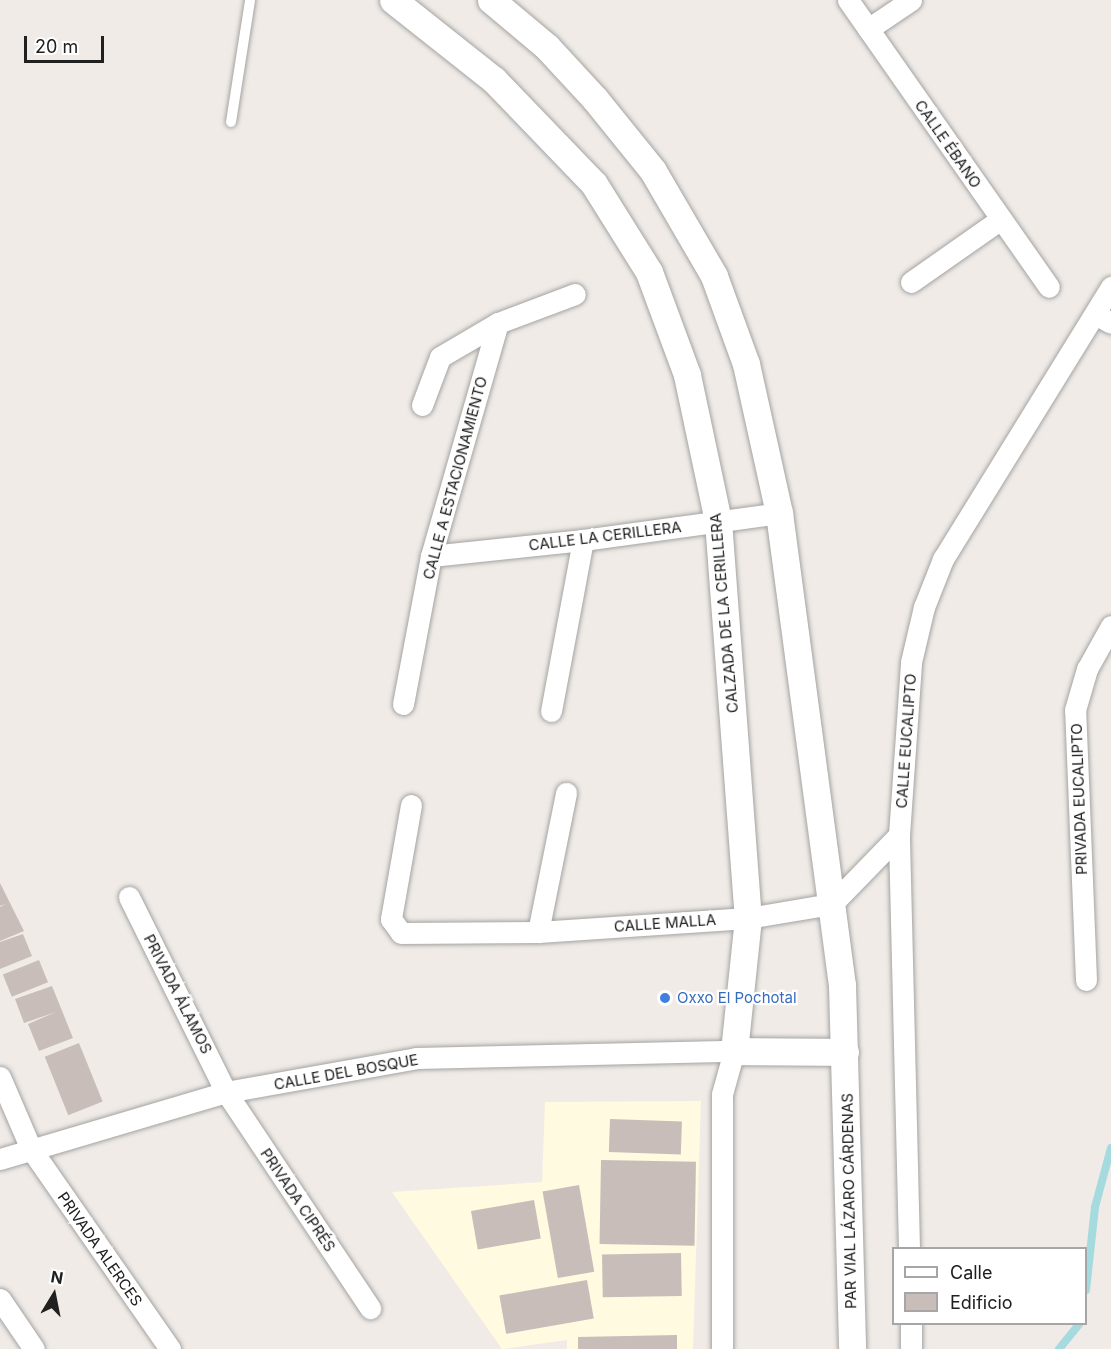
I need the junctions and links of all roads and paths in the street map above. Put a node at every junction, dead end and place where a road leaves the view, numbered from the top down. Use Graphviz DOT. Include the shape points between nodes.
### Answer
graph roads {
  1 [pos="250,0"];
  2 [pos="393,0"];
  3 [pos="491,0"];
  4 [pos="848,0"];
  5 [pos="910,0"];
  6 [pos="868,29"];
  7 [pos="231,122"];
  8 [pos="1001,219"];
  9 [pos="910,282"];
  10 [pos="1049,287"];
  11 [pos="1111,287"];
  12 [pos="575,294"];
  13 [pos="1103,319"];
  14 [pos="498,323"];
  15 [pos="422,405"];
  16 [pos="779,513"];
  17 [pos="717,521"];
  18 [pos="583,540"];
  19 [pos="431,556"];
  20 [pos="1111,626"];
  21 [pos="403,704"];
  22 [pos="551,711"];
  23 [pos="566,793"];
  24 [pos="411,805"];
  25 [pos="899,835"];
  26 [pos="129,897"];
  27 [pos="832,904"];
  28 [pos="748,918"];
  29 [pos="538,932"];
  30 [pos="1086,980"];
  31 [pos="734,1051"];
  32 [pos="845,1052"];
  33 [pos="0,1077"];
  34 [pos="226,1092"];
  35 [pos="31,1149"];
  36 [pos="0,1159"];
  37 [pos="909,1247"];
  38 [pos="0,1299"];
  39 [pos="370,1308"];
  40 [pos="911,1325"];
  41 [pos="34,1349"];
  42 [pos="170,1349"];
  43 [pos="722,1349"];
  44 [pos="852,1349"];
  45 [pos="911,1349"];
  1 -- 7 [label="lane"];
  2 -- 17 [label="street, CALZADA DE LA CERILLERA" via="494,80 594,184 649,272 687,375"];
  3 -- 16 [label="street" via="547,47 646,162 714,276 746,364"];
  4 -- 6 [label="street, CALLE ÉBANO"];
  5 -- 6 [label="street"];
  6 -- 8 [label="street, CALLE ÉBANO"];
  8 -- 9 [label="street"];
  8 -- 10 [label="street, CALLE ÉBANO"];
  11 -- 13 [label="street, CALLE EUCALIPTO"];
  12 -- 14 [label="street"];
  13 -- 25 [label="street, CALLE EUCALIPTO" via="943,559 924,607 911,662"];
  14 -- 15 [label="street" via="440,357"];
  14 -- 19 [label="street, CALLE A ESTACIONAMIENTO"];
  16 -- 17 [label="street, CALLE LA CERILLERA"];
  16 -- 27 [label="street"];
  17 -- 18 [label="street, CALLE LA CERILLERA"];
  17 -- 28 [label="street, CALZADA DE LA CERILLERA"];
  18 -- 19 [label="street, CALLE LA CERILLERA"];
  18 -- 22 [label="street"];
  19 -- 21 [label="street, CALLE A ESTACIONAMIENTO"];
  20 -- 30 [label="street, PRIVADA EUCALIPTO" via="1087,669 1075,710"];
  23 -- 29 [label="street"];
  24 -- 29 [label="street, CALLE MALLA" via="391,919 401,933"];
  25 -- 27 [label="street"];
  25 -- 37 [label="street, CALLE EUCALIPTO"];
  26 -- 34 [label="street, PRIVADA ÁLAMOS"];
  27 -- 28 [label="street, CALLE MALLA"];
  27 -- 32 [label="street"];
  28 -- 29 [label="street, CALLE MALLA"];
  28 -- 31 [label="street, CALZADA DE LA CERILLERA"];
  31 -- 32 [label="street, CALLE DEL BOSQUE"];
  31 -- 34 [label="street, CALLE DEL BOSQUE" via="417,1058"];
  31 -- 43 [label="street" via="722,1094"];
  32 -- 44 [label="street, PAR VIAL LÁZARO CÁRDENAS"];
  33 -- 35 [label="street, PRIVADA ALERCES"];
  34 -- 35 [label="street, CALLE DEL BOSQUE"];
  34 -- 39 [label="street, PRIVADA CIPRÉS"];
  35 -- 36 [label="street, CALLE DEL BOSQUE"];
  35 -- 42 [label="street, PRIVADA ALERCES"];
  38 -- 41 [label="street"];
  40 -- 45 [label="street"];
}
